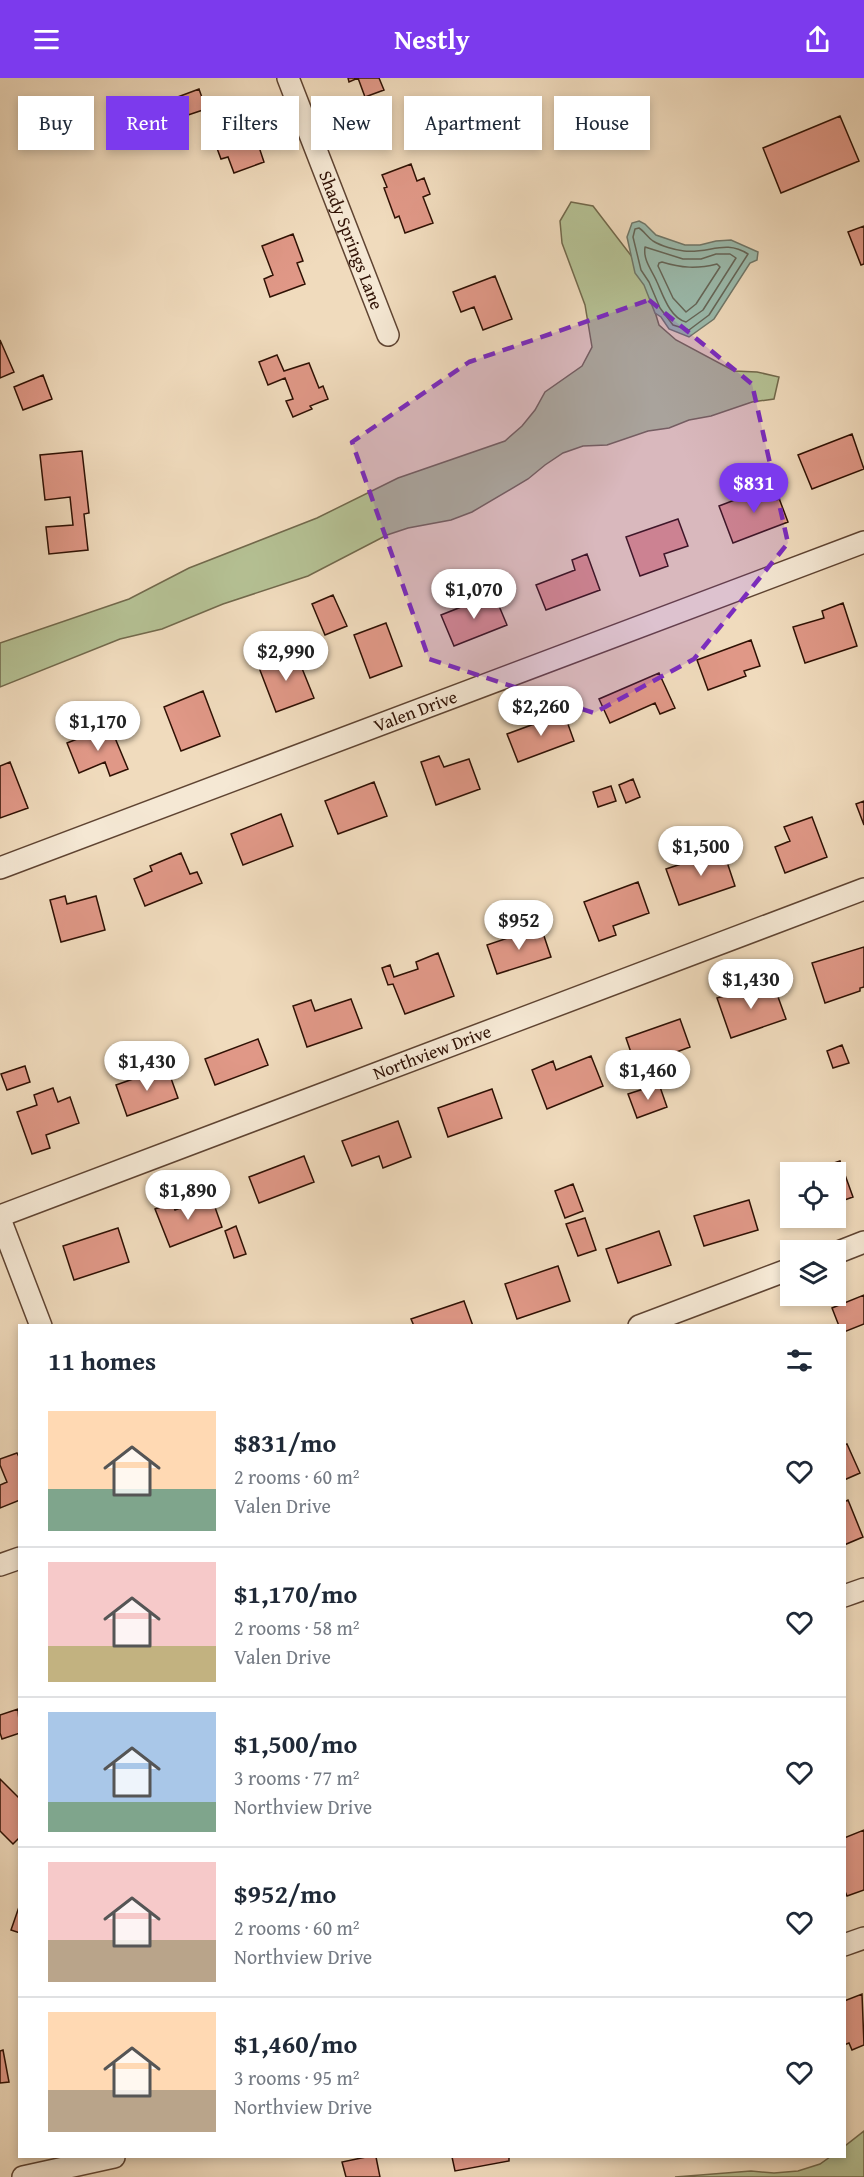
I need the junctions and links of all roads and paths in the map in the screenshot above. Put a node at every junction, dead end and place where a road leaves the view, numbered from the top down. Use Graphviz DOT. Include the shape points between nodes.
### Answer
graph roads {
  1 [pos="288,78"];
  2 [pos="388,335"];
  3 [pos="864,542"];
  4 [pos="0,868"];
  5 [pos="864,889"];
  6 [pos="0,1217"];
  7 [pos="864,1242"];
  8 [pos="846,1249"];
  9 [pos="780,1273"];
  10 [pos="40,1324"];
  11 [pos="644,1324"];
  12 [pos="18,1559"];
  13 [pos="0,1565"];
  14 [pos="864,1589"];
  15 [pos="846,1595"];
  16 [pos="864,1938"];
  17 [pos="846,1944"];
  18 [pos="109,2158"];
  19 [pos="23,2177"];
  1 -- 2 [label="street, Shady Springs Lane"];
  3 -- 4 [label="street, Valen Drive"];
  5 -- 6 [label="street, Northview Drive"];
  6 -- 10 [label="street"];
  7 -- 8 [label="street"];
  9 -- 11 [label="street"];
  12 -- 13 [label="street"];
  14 -- 15 [label="street"];
  16 -- 17 [label="street"];
  18 -- 19 [label="street"];
}
